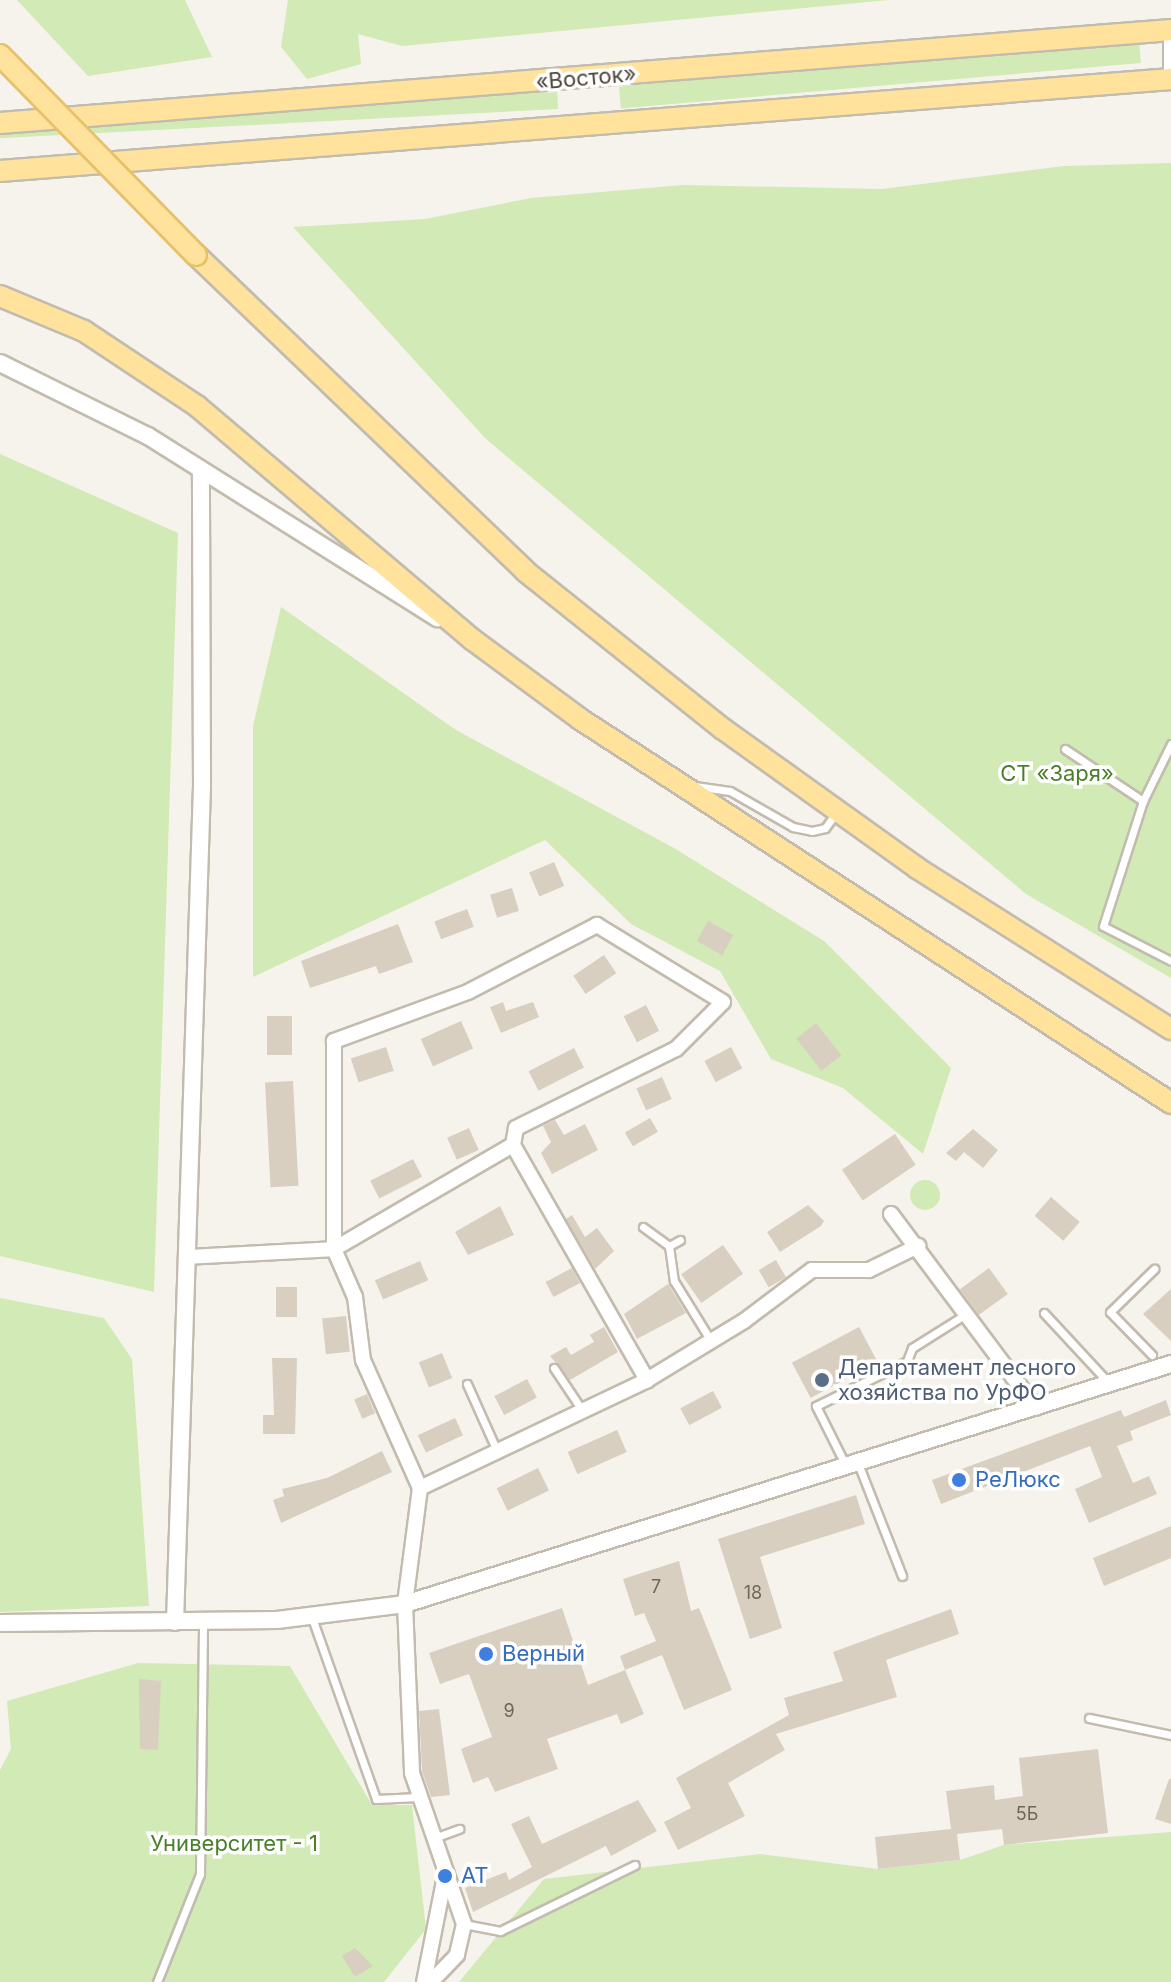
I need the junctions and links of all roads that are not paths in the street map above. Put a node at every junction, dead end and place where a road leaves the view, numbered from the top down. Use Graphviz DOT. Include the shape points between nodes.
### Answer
graph roads {
  1 [pos="1171,30"];
  2 [pos="1171,38"];
  3 [pos="0,55"];
  4 [pos="1171,70"];
  5 [pos="1171,79"];
  6 [pos="0,123"];
  7 [pos="0,171"];
  8 [pos="0,296"];
  9 [pos="0,363"];
  10 [pos="201,474"];
  11 [pos="473,640"];
  12 [pos="1171,744"];
  13 [pos="1065,749"];
  14 [pos="682,788"];
  15 [pos="1143,801"];
  16 [pos="837,811"];
  17 [pos="1171,961"];
  18 [pos="1171,1029"];
  19 [pos="1171,1103"];
  20 [pos="513,1145"];
  21 [pos="891,1214"];
  22 [pos="643,1227"];
  23 [pos="680,1240"];
  24 [pos="669,1246"];
  25 [pos="918,1246"];
  26 [pos="334,1249"];
  27 [pos="187,1257"];
  28 [pos="1154,1269"];
  29 [pos="967,1313"];
  30 [pos="1044,1313"];
  31 [pos="711,1341"];
  32 [pos="1152,1355"];
  33 [pos="1171,1364"];
  34 [pos="554,1368"];
  35 [pos="647,1380"];
  36 [pos="467,1384"];
  37 [pos="1111,1385"];
  38 [pos="1036,1408"];
  39 [pos="582,1410"];
  40 [pos="497,1451"];
  41 [pos="853,1468"];
  42 [pos="420,1488"];
  43 [pos="902,1576"];
  44 [pos="405,1604"];
  45 [pos="311,1616"];
  46 [pos="175,1622"];
  47 [pos="0,1623"];
  48 [pos="203,1623"];
  49 [pos="1089,1718"];
  50 [pos="1171,1735"];
  51 [pos="418,1797"];
  52 [pos="459,1829"];
  53 [pos="434,1838"];
  54 [pos="635,1865"];
  55 [pos="445,1872"];
  56 [pos="464,1924"];
  57 [pos="157,1982"];
  58 [pos="424,1982"];
  59 [pos="431,1982"];
  1 -- 6 [label="main road, «Восток»"];
  2 -- 4 [label="street"];
  3 -- 16 [label="main road, bridge" via="196,255 525,571"];
  5 -- 7 [label="main road"];
  8 -- 11 [label="main road" via="84,331 197,406"];
  9 -- 10 [label="street" via="87,402"];
  10 -- 11 [label="street"];
  10 -- 27 [label="street" via="202,785"];
  11 -- 14 [label="main road"];
  12 -- 15 [label="lane"];
  13 -- 15 [label="lane"];
  14 -- 16 [label="lane" via="712,785 812,831 825,828"];
  14 -- 19 [label="main road"];
  15 -- 17 [label="lane" via="1103,926"];
  16 -- 18 [label="main road" via="1001,924"];
  20 -- 26 [label="street"];
  20 -- 26 [label="street" via="516,1128 676,1049 723,1002 597,925 468,992 334,1041"];
  20 -- 35 [label="street"];
  21 -- 25 [label="street"];
  22 -- 24 [label="lane"];
  23 -- 24 [label="lane"];
  24 -- 31 [label="lane" via="674,1281"];
  25 -- 29 [label="street"];
  25 -- 31 [label="street" via="869,1270 812,1270"];
  26 -- 27 [label="street"];
  26 -- 42 [label="street" via="355,1297 363,1360"];
  27 -- 46 [label="street"];
  28 -- 32 [label="lane" via="1110,1312"];
  29 -- 38 [label="street"];
  29 -- 41 [label="lane" via="912,1348 907,1361 816,1406"];
  30 -- 37 [label="lane"];
  31 -- 35 [label="street"];
  33 -- 37 [label="street"];
  34 -- 39 [label="lane"];
  35 -- 39 [label="street"];
  36 -- 40 [label="lane"];
  37 -- 38 [label="street"];
  38 -- 41 [label="street"];
  39 -- 40 [label="street"];
  40 -- 42 [label="street"];
  41 -- 43 [label="lane"];
  41 -- 44 [label="street"];
  42 -- 44 [label="street"];
  44 -- 45 [label="street"];
  44 -- 51 [label="street"];
  45 -- 48 [label="street"];
  45 -- 51 [label="lane" via="376,1799"];
  46 -- 47 [label="street"];
  46 -- 48 [label="street"];
  48 -- 57 [label="lane" via="200,1874"];
  49 -- 50 [label="lane"];
  51 -- 53 [label="street"];
  52 -- 53 [label="lane"];
  53 -- 55 [label="street"];
  54 -- 56 [label="lane" via="500,1931"];
  55 -- 56 [label="street"];
  55 -- 58 [label="street"];
  56 -- 59 [label="street" via="457,1955"];
}
